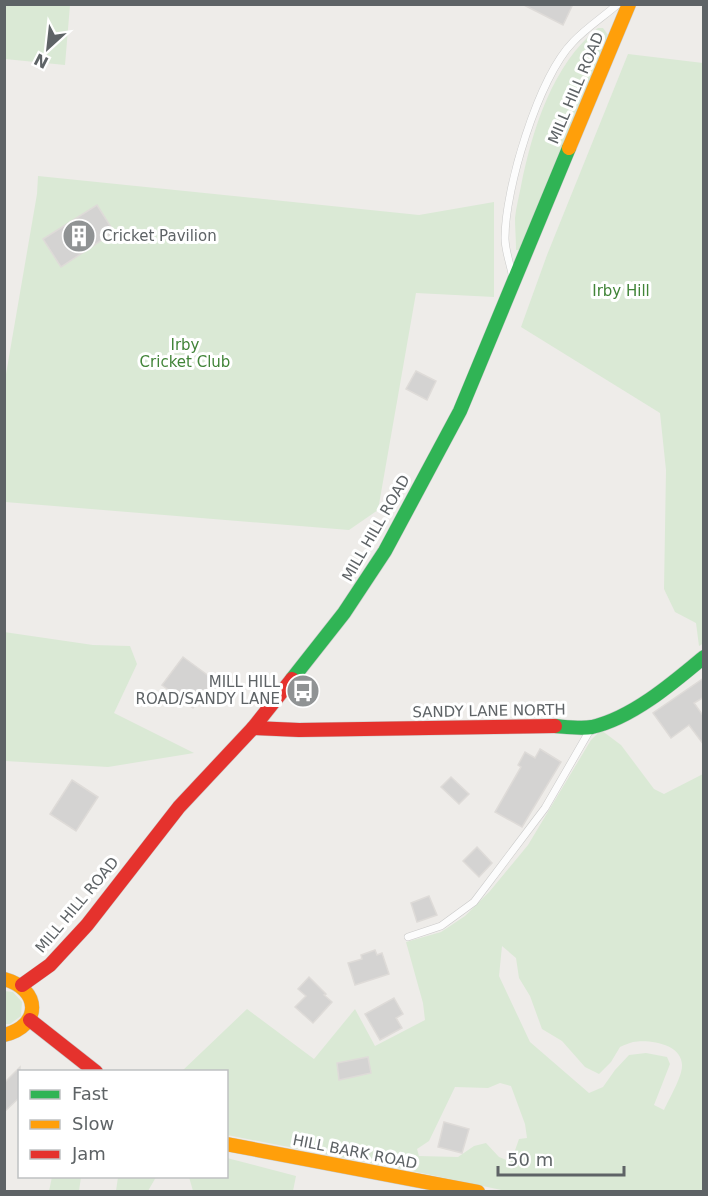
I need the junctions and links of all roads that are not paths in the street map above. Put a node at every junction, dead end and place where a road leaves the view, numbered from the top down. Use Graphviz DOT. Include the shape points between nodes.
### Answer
graph roads {
  1 [pos="618,4"];
  2 [pos="629,4"];
  3 [pos="514,286"];
  4 [pos="704,657"];
  5 [pos="253,728"];
  6 [pos="591,728"];
  7 [pos="408,937"];
  8 [pos="4,979"];
  9 [pos="22,985"];
  10 [pos="30,1020"];
  11 [pos="4,1035"];
  12 [pos="95,1070"];
  13 [pos="228,1144"];
  14 [pos="478,1191"];
  1 -- 3 [label="lane" via="572,43 546,82 530,123 512,184 505,239"];
  2 -- 3 [label="street, MILL HILL ROAD"];
  3 -- 5 [label="street, MILL HILL ROAD" via="460,411 385,550 344,613"];
  4 -- 6 [label="street, SANDY LANE NORTH" via="624,716"];
  5 -- 6 [label="street, SANDY LANE NORTH"];
  5 -- 9 [label="street, MILL HILL ROAD" via="179,807 87,925 50,965"];
  6 -- 7 [label="lane" via="545,808 474,902 441,926"];
  8 -- 9 [label="street"];
  9 -- 10 [label="street" via="32,998"];
  10 -- 11 [label="street" via="13,1034"];
  10 -- 12 [label="street"];
  13 -- 14 [label="street, HILL BARK ROAD"];
}
